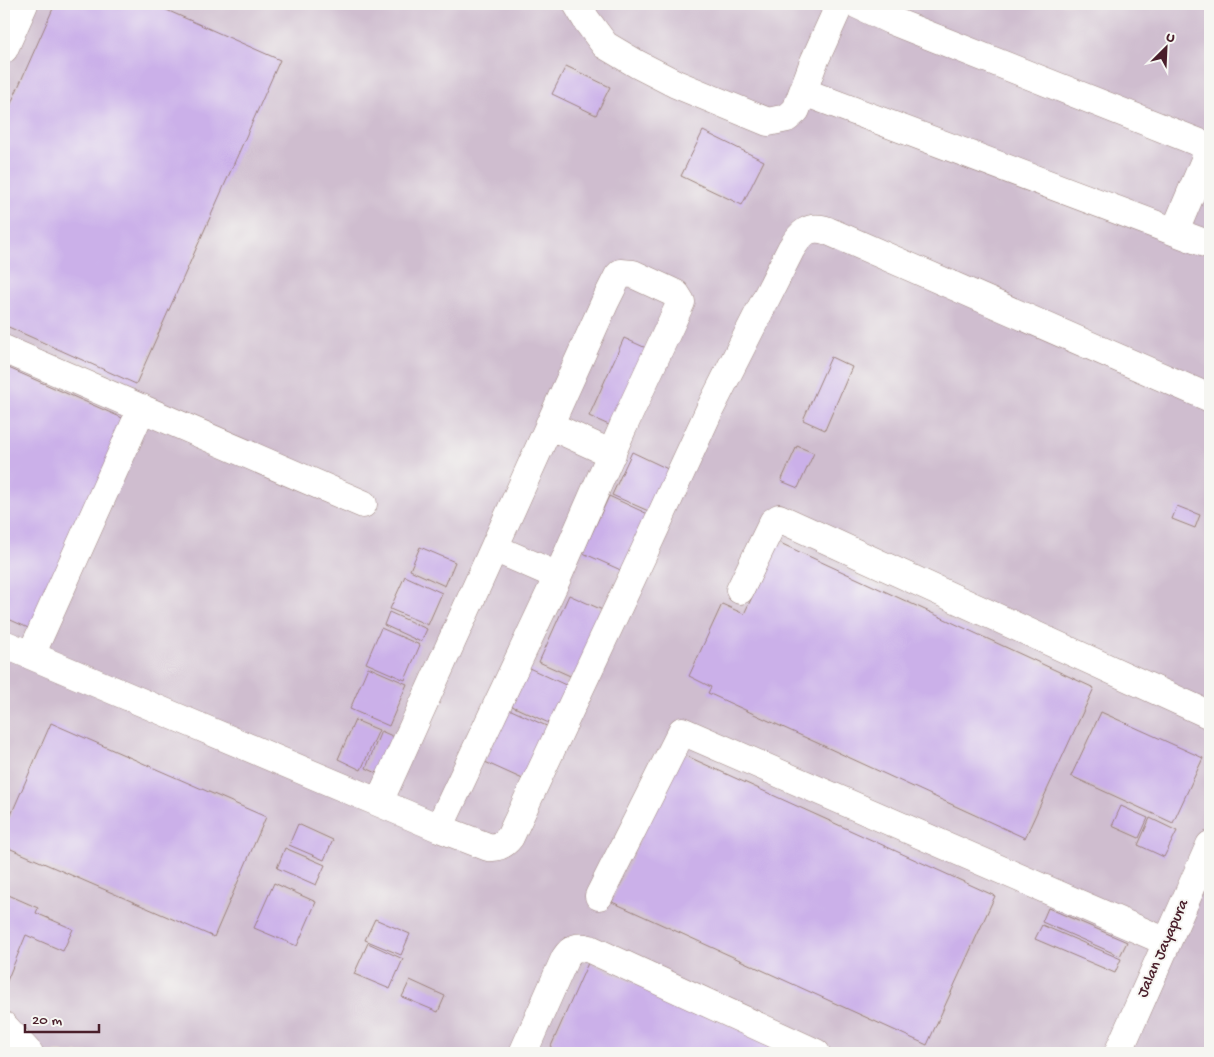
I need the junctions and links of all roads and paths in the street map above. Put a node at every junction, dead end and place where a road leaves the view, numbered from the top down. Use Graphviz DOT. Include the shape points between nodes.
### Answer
graph roads {
  1 [pos="24,4"];
  2 [pos="577,4"];
  3 [pos="840,4"];
  4 [pos="856,4"];
  5 [pos="4,49"];
  6 [pos="804,92"];
  7 [pos="1210,147"];
  8 [pos="1175,231"];
  9 [pos="1210,245"];
  10 [pos="4,349"];
  11 [pos="1210,398"];
  12 [pos="142,408"];
  13 [pos="549,425"];
  14 [pos="612,454"];
  15 [pos="363,504"];
  16 [pos="494,548"];
  17 [pos="558,576"];
  18 [pos="740,590"];
  19 [pos="4,644"];
  20 [pos="31,656"];
  21 [pos="1210,714"];
  22 [pos="379,802"];
  23 [pos="439,828"];
  24 [pos="1210,845"];
  25 [pos="599,896"];
  26 [pos="1167,942"];
  27 [pos="4,1026"];
  28 [pos="28,1053"];
  29 [pos="523,1053"];
  30 [pos="816,1053"];
  31 [pos="1118,1053"];
  1 -- 5 [label="lane"];
  2 -- 6 [label="lane" via="605,45 676,84 768,122 792,114"];
  3 -- 6 [label="lane"];
  4 -- 7 [label="lane"];
  6 -- 8 [label="lane"];
  7 -- 8 [label="lane"];
  8 -- 9 [label="lane"];
  10 -- 12 [label="lane"];
  11 -- 23 [label="lane" via="821,228 805,231 791,249 710,409 510,837 500,846 488,848"];
  12 -- 15 [label="lane"];
  12 -- 20 [label="lane"];
  13 -- 14 [label="lane"];
  13 -- 14 [label="lane" via="618,276 621,273 633,274 676,294 681,302"];
  13 -- 16 [label="lane"];
  14 -- 17 [label="lane"];
  16 -- 17 [label="lane"];
  16 -- 22 [label="lane"];
  17 -- 23 [label="lane"];
  18 -- 21 [label="lane" via="773,522 779,518"];
  19 -- 20 [label="lane"];
  20 -- 22 [label="lane"];
  22 -- 23 [label="lane"];
  24 -- 26 [label="lane, Jalan Jayapura"];
  25 -- 26 [label="lane" via="682,731"];
  26 -- 31 [label="lane, Jalan Jayapura"];
  27 -- 28 [label="lane"];
  29 -- 30 [label="lane" via="565,958 574,948 582,947"];
}
